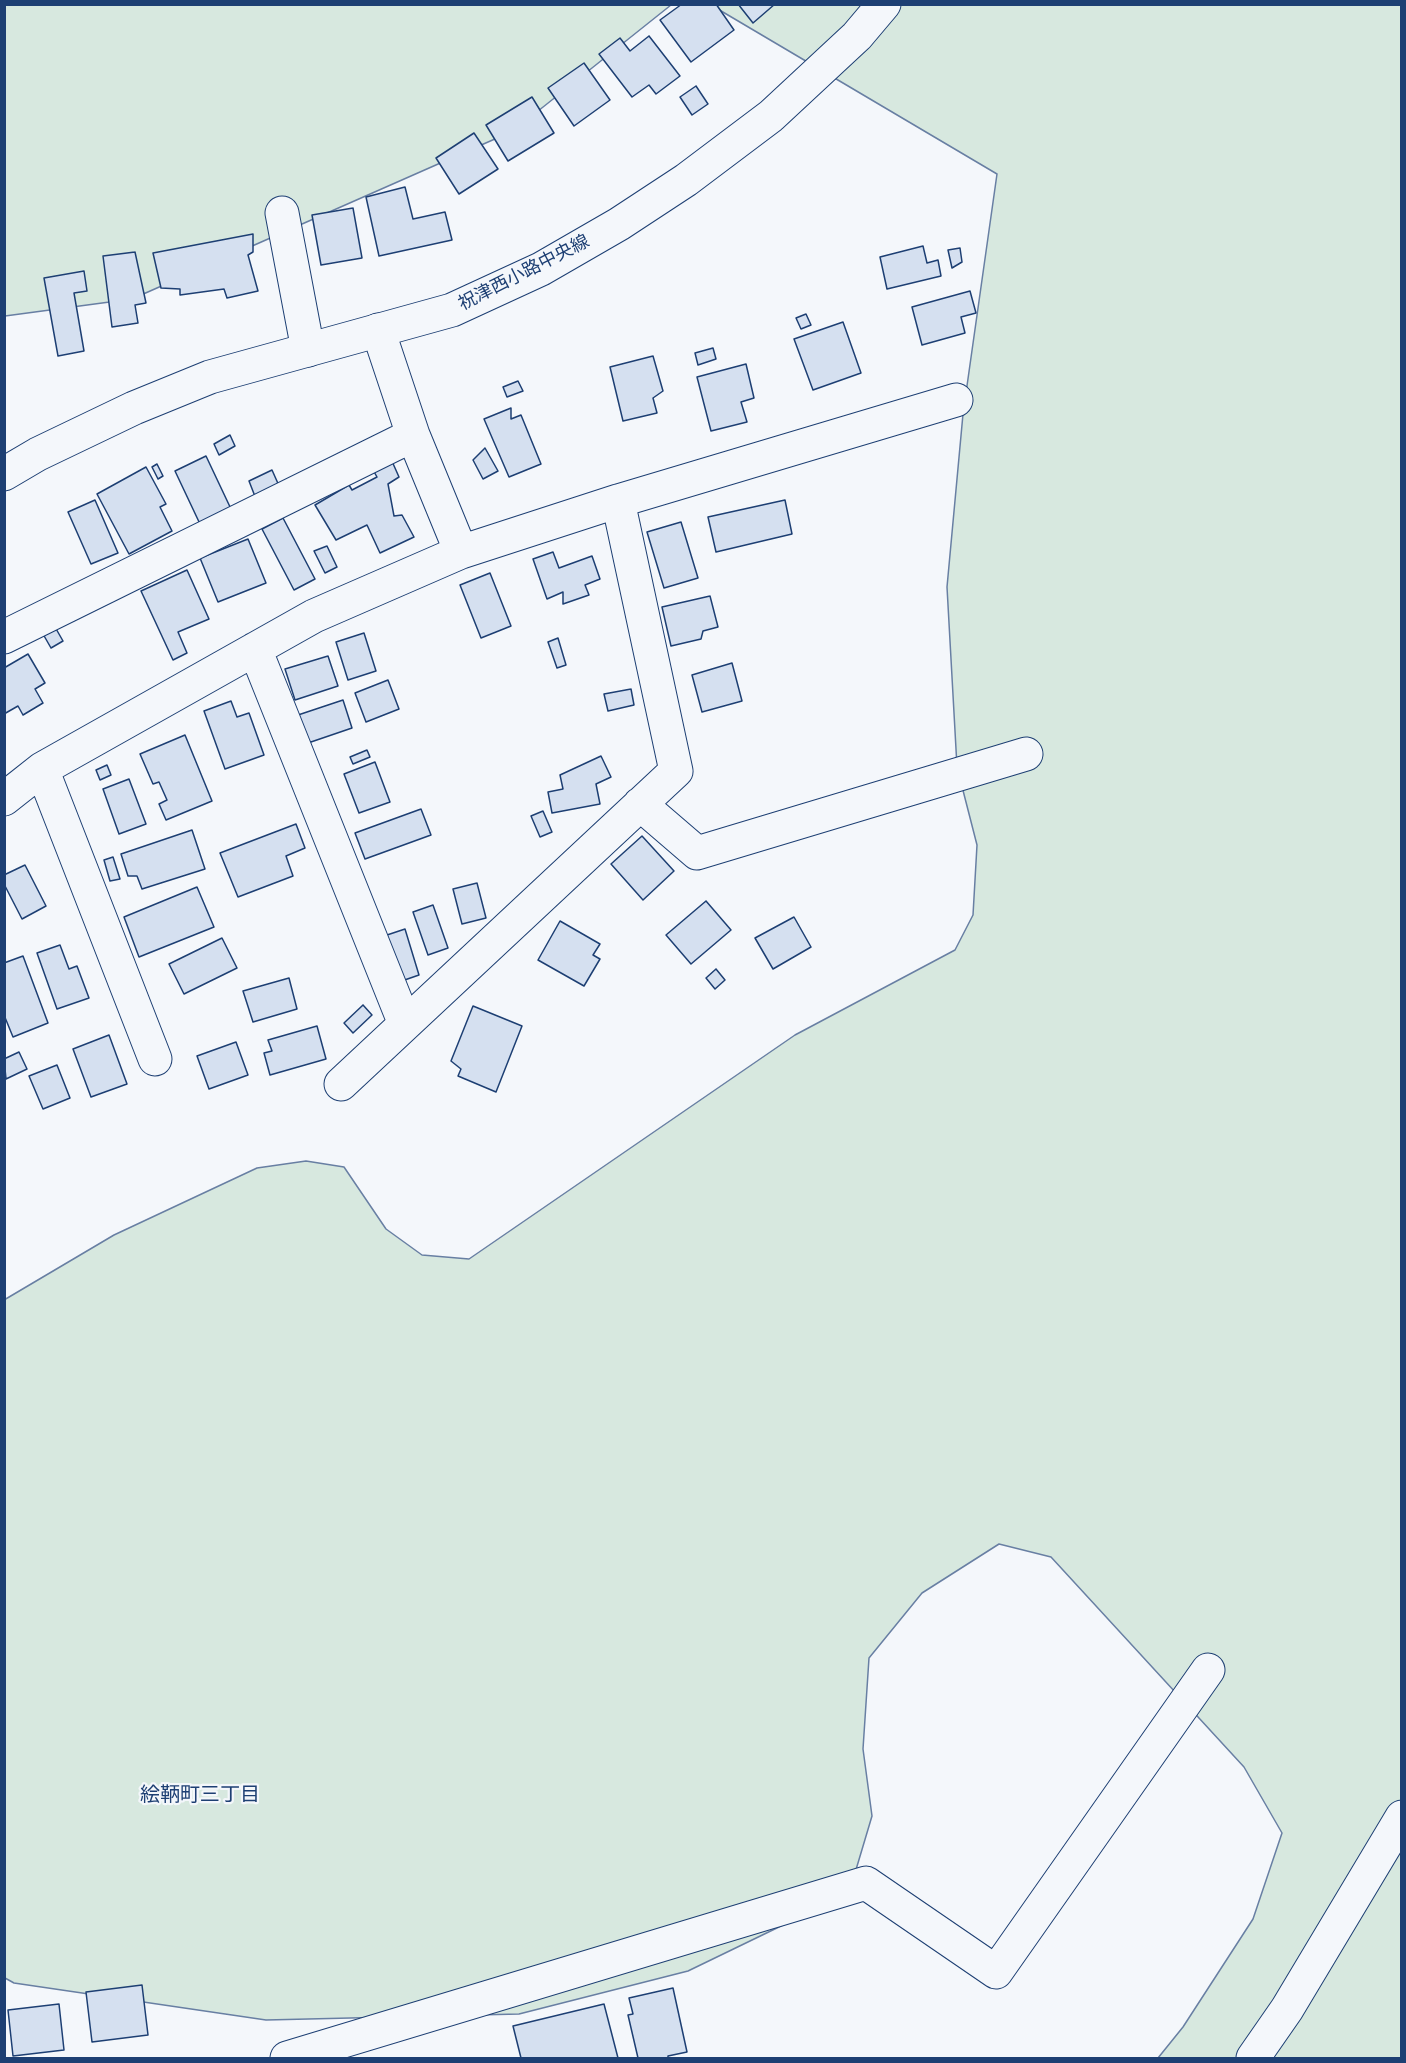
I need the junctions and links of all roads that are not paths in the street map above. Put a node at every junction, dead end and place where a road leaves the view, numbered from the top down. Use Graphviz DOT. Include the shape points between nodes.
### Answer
graph roads {
  1 [pos="884,4"];
  2 [pos="282,213"];
  3 [pos="378,330"];
  4 [pos="308,350"];
  5 [pos="956,400"];
  6 [pos="414,435"];
  7 [pos="4,474"];
  8 [pos="618,501"];
  9 [pos="461,552"];
  10 [pos="4,637"];
  11 [pos="255,649"];
  12 [pos="1026,754"];
  13 [pos="42,769"];
  14 [pos="4,799"];
  15 [pos="640,804"];
  16 [pos="405,1024"];
  17 [pos="154,1059"];
  18 [pos="341,1084"];
  19 [pos="1208,1670"];
  20 [pos="1401,1817"];
  21 [pos="287,2058"];
  22 [pos="1253,2058"];
  1 -- 3 [label="street, 祝津西小路中央線" via="857,36 771,116 619,224 541,269 452,310"];
  2 -- 4 [label="street"];
  3 -- 4 [label="street, 祝津西小路中央線"];
  3 -- 6 [label="street"];
  4 -- 7 [label="street, 祝津西小路中央線" via="210,377 134,408"];
  5 -- 8 [label="street"];
  6 -- 9 [label="street"];
  6 -- 10 [label="street"];
  8 -- 9 [label="street"];
  8 -- 15 [label="street" via="676,771"];
  9 -- 11 [label="street" via="314,616"];
  11 -- 13 [label="street"];
  11 -- 16 [label="street"];
  12 -- 15 [label="street" via="697,854"];
  13 -- 14 [label="street"];
  13 -- 17 [label="street"];
  15 -- 16 [label="street"];
  16 -- 18 [label="street"];
  19 -- 21 [label="street" via="996,1972 866,1883"];
  20 -- 22 [label="street" via="1287,2009"];
}
